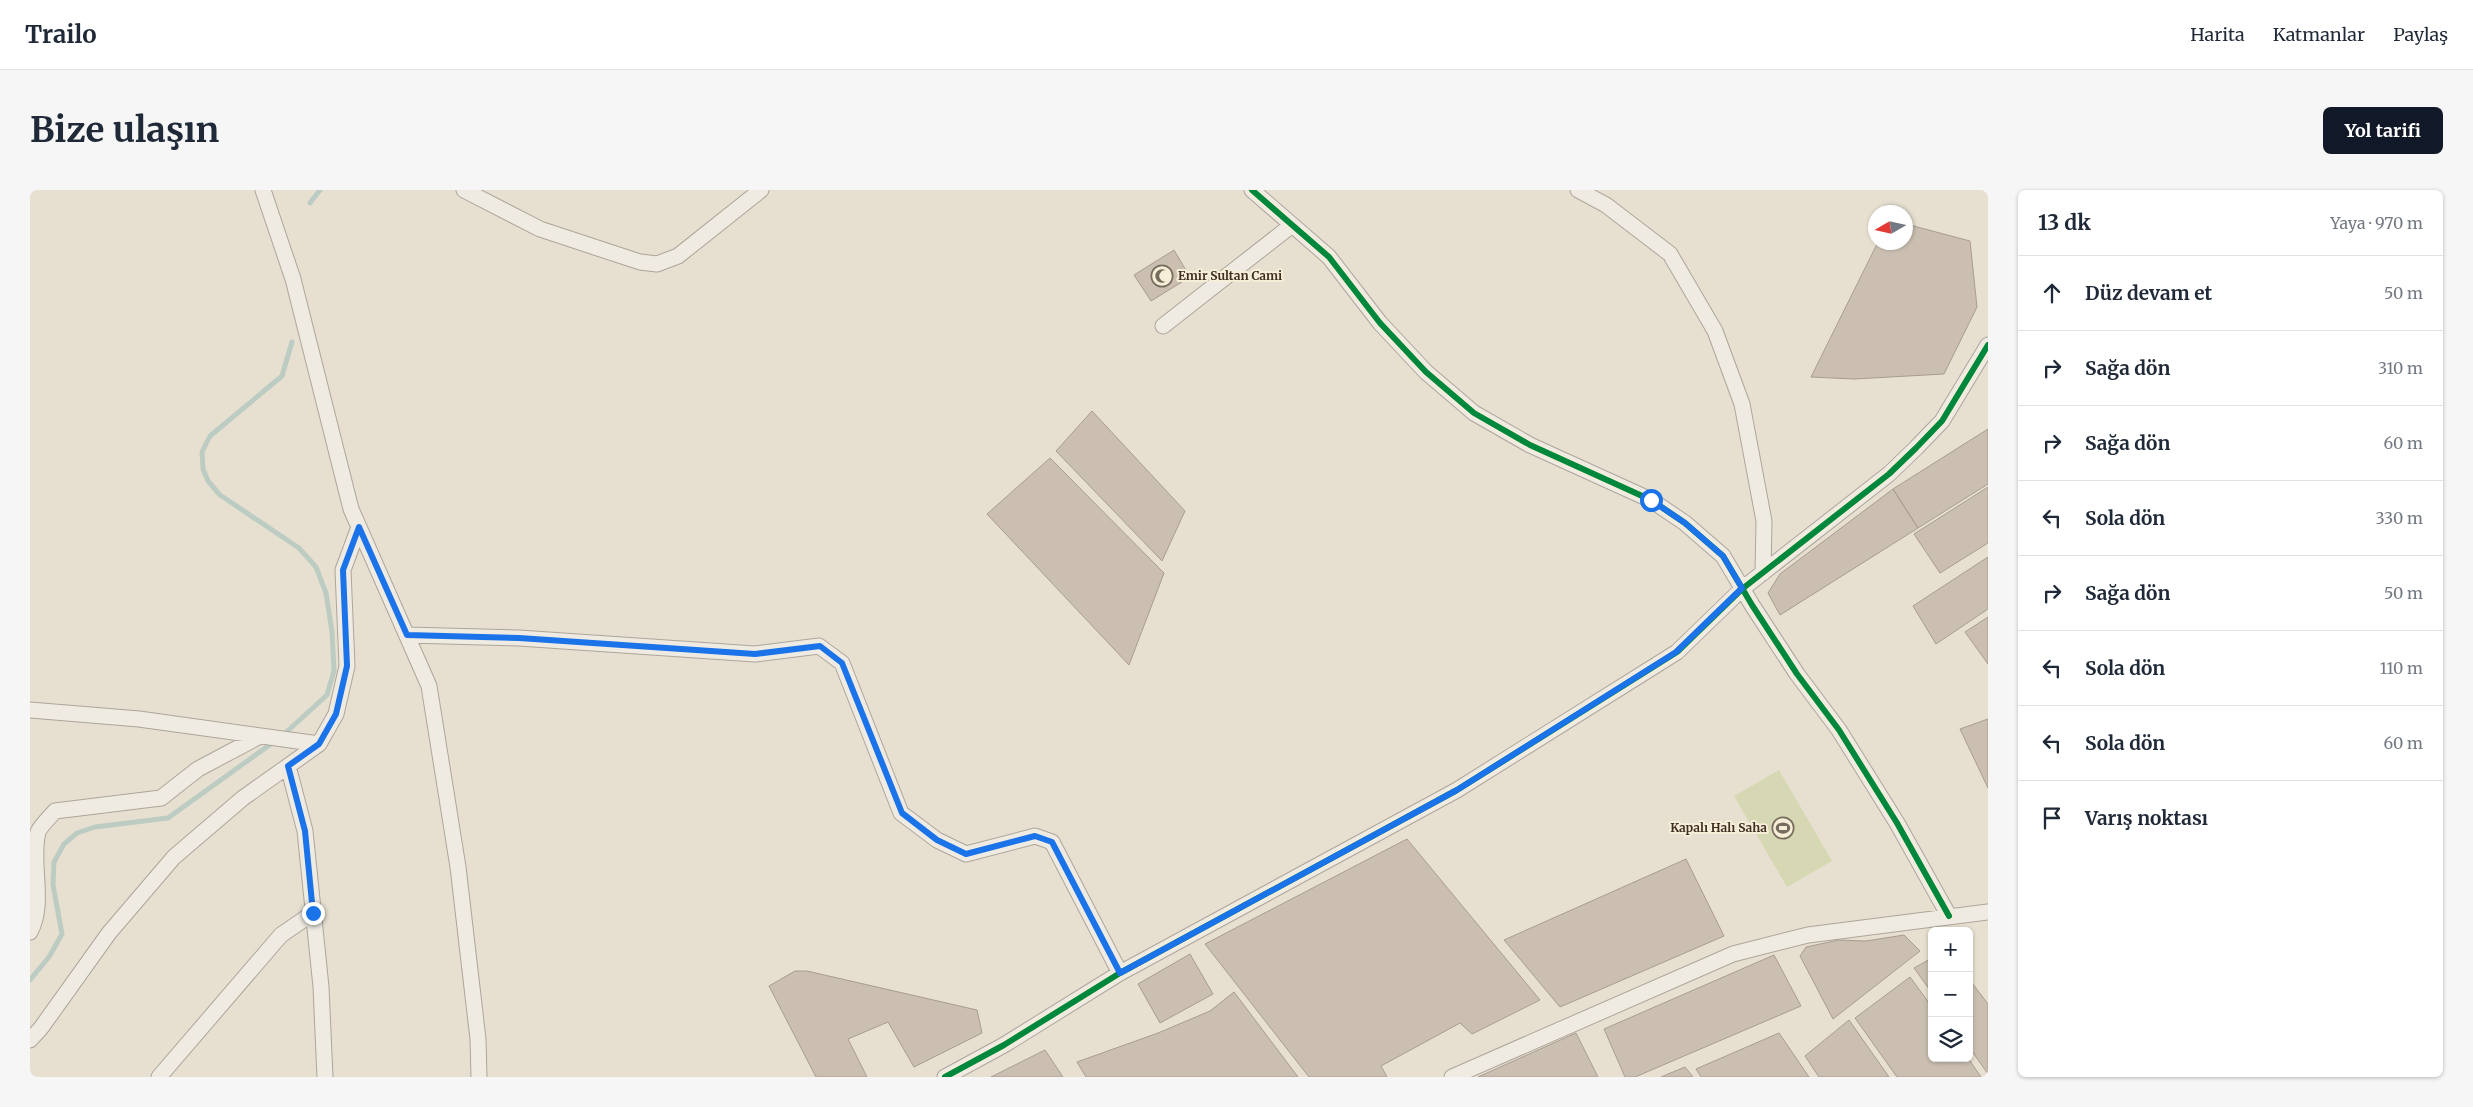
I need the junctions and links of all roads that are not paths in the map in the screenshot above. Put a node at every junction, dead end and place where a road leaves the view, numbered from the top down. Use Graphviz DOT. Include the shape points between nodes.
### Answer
graph roads {
  1 [pos="263,190"];
  2 [pos="464,190"];
  3 [pos="761,190"];
  4 [pos="1252,190"];
  5 [pos="1578,190"];
  6 [pos="1292,225"];
  7 [pos="1164,326"];
  8 [pos="1988,345"];
  9 [pos="359,527"];
  10 [pos="1763,573"];
  11 [pos="1742,588"];
  12 [pos="407,635"];
  13 [pos="30,710"];
  14 [pos="260,736"];
  15 [pos="319,744"];
  16 [pos="288,766"];
  17 [pos="1988,912"];
  18 [pos="313,913"];
  19 [pos="1949,916"];
  20 [pos="30,932"];
  21 [pos="1120,973"];
  22 [pos="30,1040"];
  23 [pos="159,1077"];
  24 [pos="325,1077"];
  25 [pos="479,1077"];
  26 [pos="945,1077"];
  27 [pos="1452,1077"];
  1 -- 9 [label="street" via="292,279 351,508"];
  2 -- 3 [label="street" via="540,229 640,262 657,264 678,256"];
  4 -- 6 [label="street"];
  5 -- 10 [label="street" via="1606,205 1670,254 1715,331 1742,404 1764,521"];
  6 -- 7 [label="street"];
  6 -- 11 [label="street" via="1329,257 1380,322 1426,372 1474,413 1530,444 1651,500 1685,523 1723,556"];
  8 -- 10 [label="street" via="1942,422 1889,474"];
  9 -- 12 [label="street"];
  9 -- 15 [label="street" via="343,570 347,666 336,714"];
  10 -- 11 [label="street"];
  11 -- 19 [label="street" via="1878,792"];
  11 -- 21 [label="street" via="1676,652 1457,790"];
  12 -- 21 [label="street" via="519,638 755,654 820,646 842,663 902,813 937,840 966,854 1035,836 1052,842"];
  12 -- 25 [label="street" via="429,686 458,867 478,1039"];
  13 -- 14 [label="street" via="139,719"];
  14 -- 15 [label="street"];
  14 -- 20 [label="street" via="198,769 161,798 55,811 38,830 34,849 36,921"];
  15 -- 16 [label="street"];
  16 -- 18 [label="street" via="305,831"];
  16 -- 22 [label="street" via="243,798 174,857 109,933"];
  17 -- 19 [label="street"];
  18 -- 23 [label="street" via="280,935"];
  18 -- 24 [label="street" via="321,988"];
  19 -- 27 [label="street" via="1808,935 1733,954"];
  21 -- 26 [label="street" via="1004,1045"];
}
